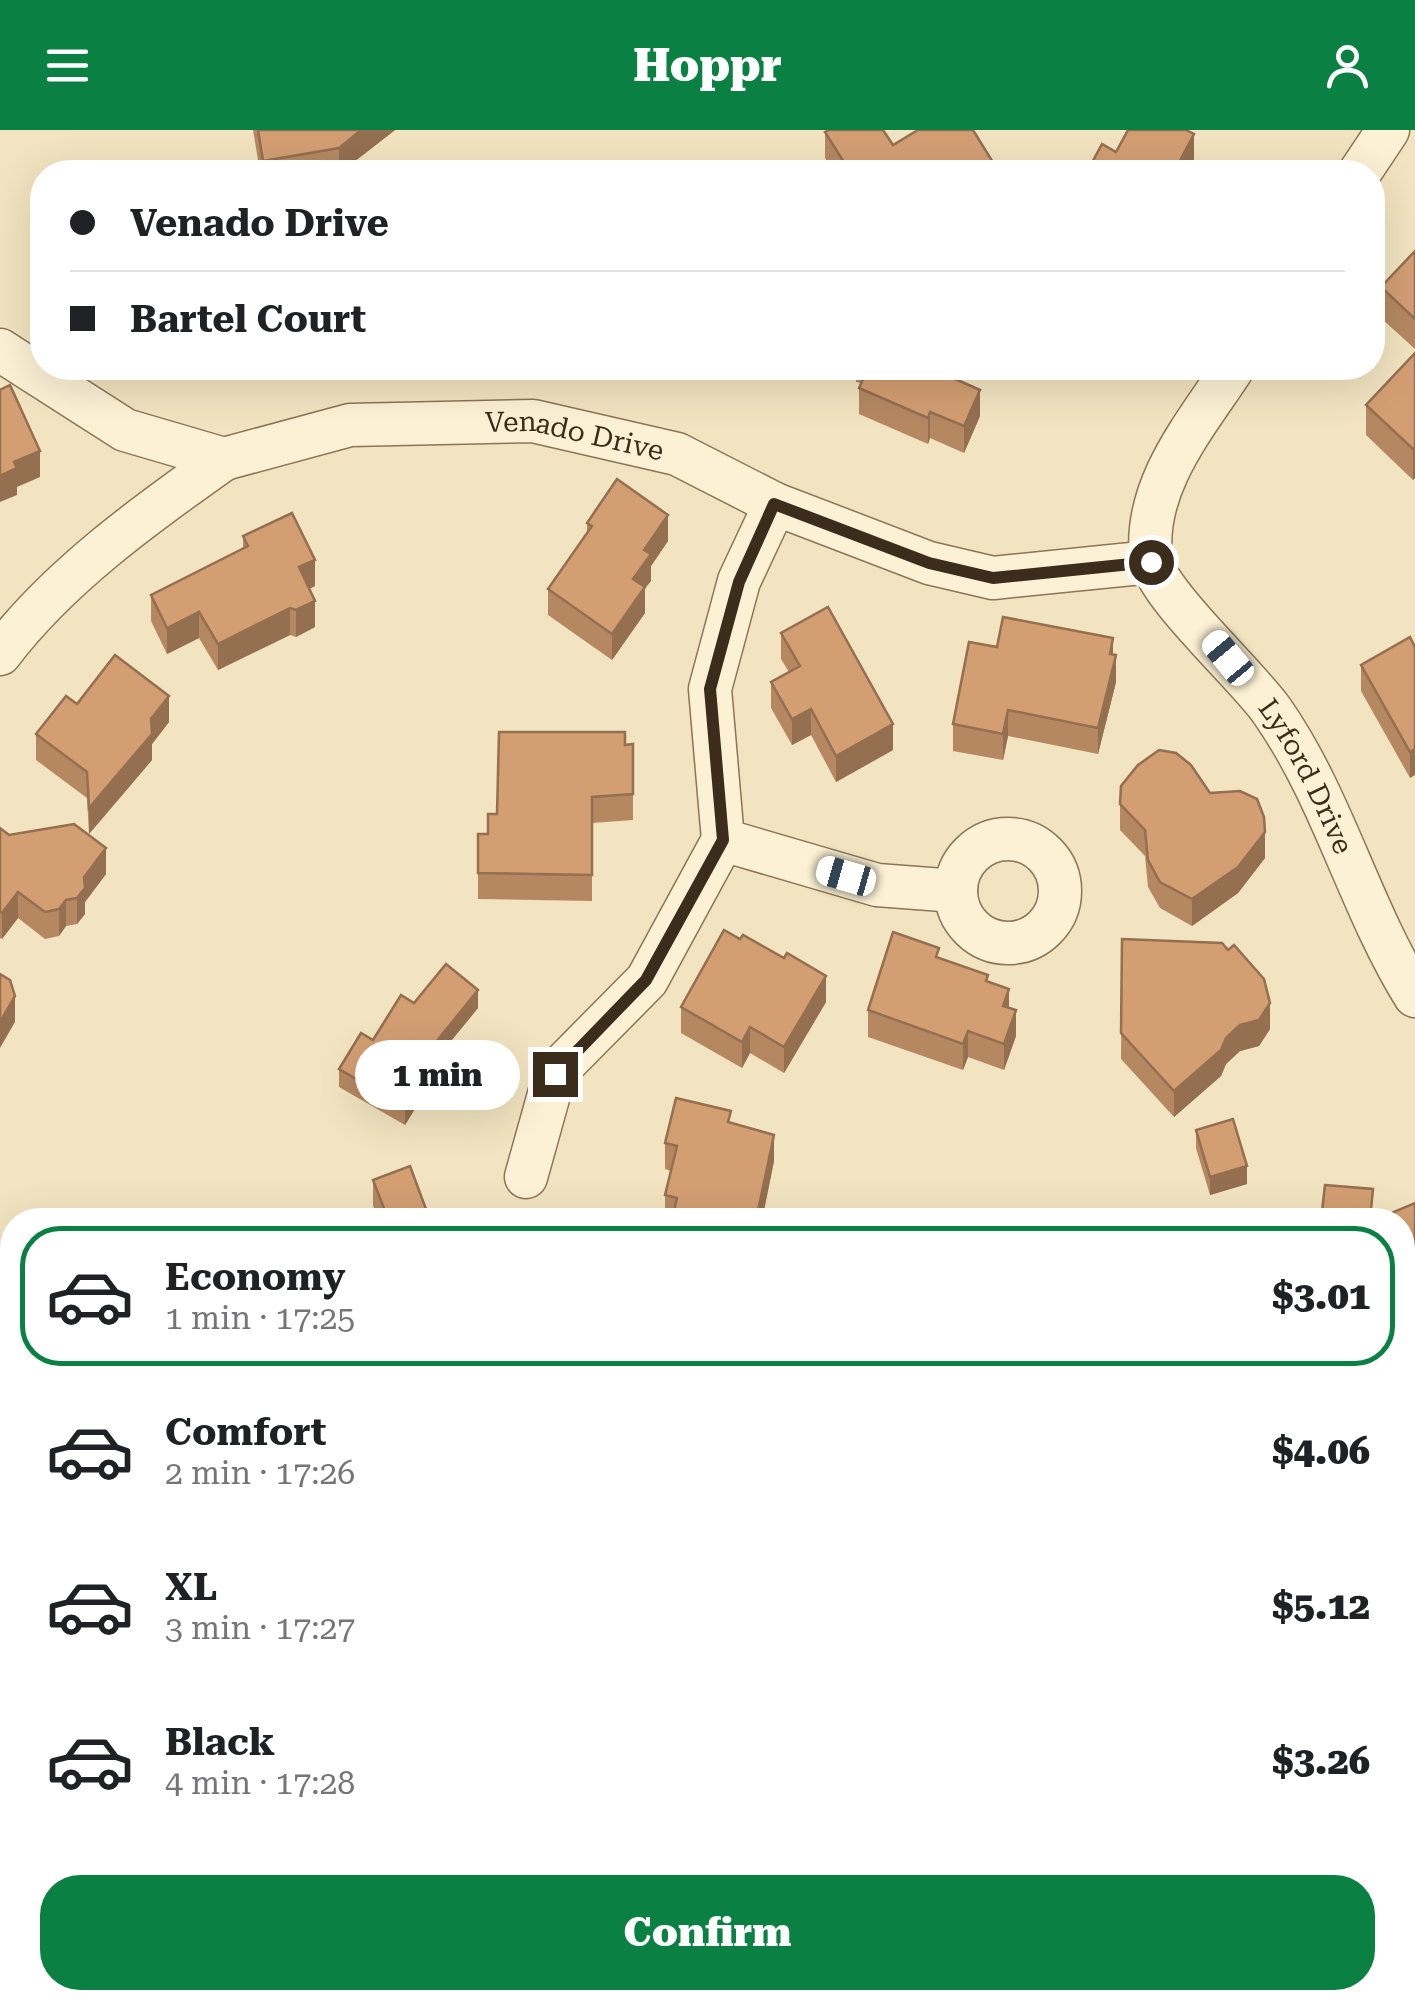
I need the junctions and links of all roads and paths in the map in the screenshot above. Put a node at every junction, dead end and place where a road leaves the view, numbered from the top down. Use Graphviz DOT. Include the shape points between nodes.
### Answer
graph roads {
  1 [pos="1388,130"];
  2 [pos="1368,160"];
  3 [pos="0,350"];
  4 [pos="30,369"];
  5 [pos="46,380"];
  6 [pos="1226,380"];
  7 [pos="224,458"];
  8 [pos="774,504"];
  9 [pos="1151,562"];
  10 [pos="6,638"];
  11 [pos="723,840"];
  12 [pos="956,891"];
  13 [pos="1415,996"];
  14 [pos="526,1177"];
  1 -- 2 [label="street"];
  3 -- 4 [label="street"];
  5 -- 7 [label="street" via="124,430"];
  6 -- 9 [label="street" via="1172,461 1152,508"];
  7 -- 8 [label="street, Venado Drive" via="350,424 533,421 677,454"];
  7 -- 10 [label="street"];
  8 -- 9 [label="street, Venado Drive" via="929,563 993,578"];
  8 -- 11 [label="street" via="739,582 710,689"];
  9 -- 13 [label="street, Lyford Drive" via="1168,593 1273,712"];
  11 -- 12 [label="street" via="877,884"];
  11 -- 14 [label="street" via="646,980 555,1074"];
}
